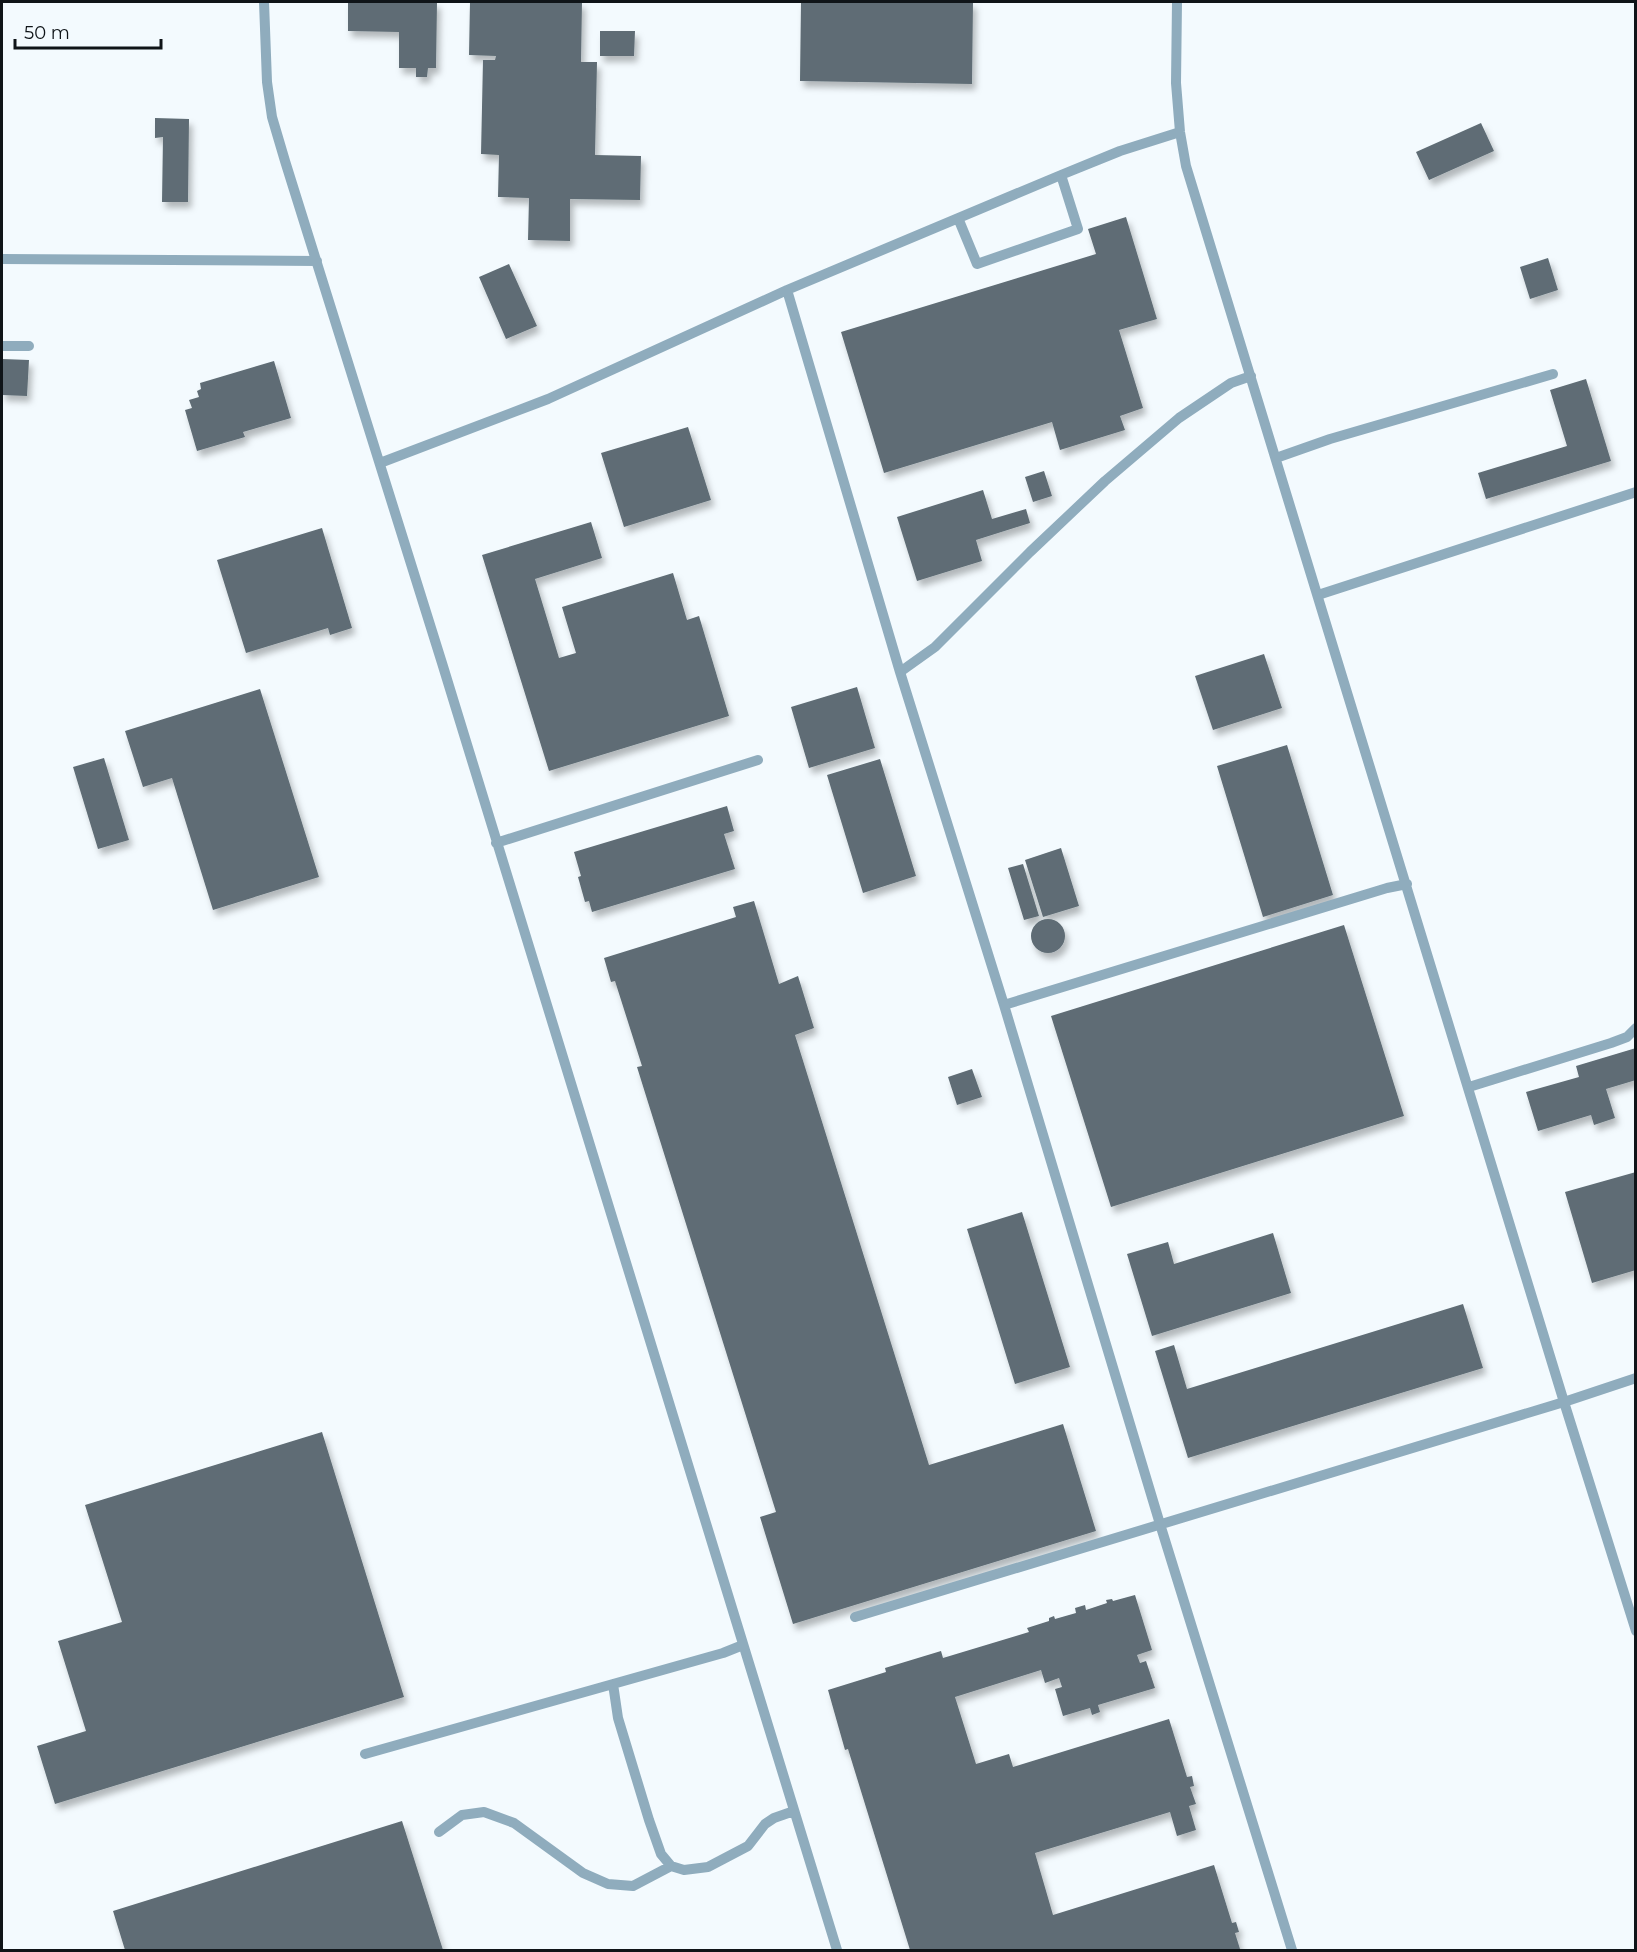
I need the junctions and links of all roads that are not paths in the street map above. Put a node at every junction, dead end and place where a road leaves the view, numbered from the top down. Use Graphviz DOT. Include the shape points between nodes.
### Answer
graph roads {
  1 [pos="264,2"];
  2 [pos="1177,2"];
  3 [pos="1180,132"];
  4 [pos="1061,175"];
  5 [pos="958,218"];
  6 [pos="2,259"];
  7 [pos="317,261"];
  8 [pos="787,290"];
  9 [pos="2,346"];
  10 [pos="29,346"];
  11 [pos="1553,374"];
  12 [pos="1251,376"];
  13 [pos="1276,458"];
  14 [pos="380,464"];
  15 [pos="1635,492"];
  16 [pos="1318,595"];
  17 [pos="900,672"];
  18 [pos="758,760"];
  19 [pos="496,843"];
  20 [pos="1407,884"];
  21 [pos="1004,1005"];
  22 [pos="1635,1028"];
  23 [pos="1469,1087"];
  24 [pos="1635,1378"];
  25 [pos="1564,1402"];
  26 [pos="1160,1524"];
  27 [pos="855,1617"];
  28 [pos="1635,1631"];
  29 [pos="743,1645"];
  30 [pos="613,1684"];
  31 [pos="365,1754"];
  32 [pos="794,1811"];
  33 [pos="439,1832"];
  34 [pos="671,1866"];
  35 [pos="837,1950"];
  36 [pos="1292,1950"];
  1 -- 7 [label="lane" via="272,117"];
  2 -- 3 [label="lane"];
  3 -- 4 [label="lane"];
  3 -- 12 [label="lane" via="1186,166"];
  4 -- 5 [label="lane"];
  4 -- 5 [label="lane" via="1078,229 977,264"];
  5 -- 8 [label="lane"];
  6 -- 7 [label="lane"];
  7 -- 14 [label="lane"];
  8 -- 14 [label="lane" via="548,399"];
  8 -- 17 [label="lane"];
  9 -- 10 [label="lane"];
  11 -- 13 [label="lane"];
  12 -- 13 [label="lane"];
  12 -- 17 [label="lane" via="1231,383 1179,418 1097,489 935,647"];
  13 -- 16 [label="lane"];
  14 -- 19 [label="lane"];
  15 -- 16 [label="lane"];
  16 -- 20 [label="lane"];
  17 -- 21 [label="lane"];
  18 -- 19 [label="lane"];
  19 -- 29 [label="lane"];
  20 -- 21 [label="lane"];
  20 -- 23 [label="lane"];
  21 -- 26 [label="lane"];
  22 -- 23 [label="lane" via="1611,1043"];
  23 -- 25 [label="lane"];
  24 -- 25 [label="lane"];
  25 -- 26 [label="lane"];
  25 -- 28 [label="lane"];
  26 -- 27 [label="lane"];
  26 -- 36 [label="lane"];
  29 -- 30 [label="lane"];
  29 -- 32 [label="lane"];
  30 -- 31 [label="lane"];
  30 -- 34 [label="lane" via="618,1718 649,1820 661,1854"];
  32 -- 34 [label="lane" via="774,1818 748,1846 708,1867 684,1870"];
  32 -- 35 [label="lane"];
  33 -- 34 [label="lane" via="462,1815 484,1812 514,1823 583,1873 608,1884 633,1886"];
}
